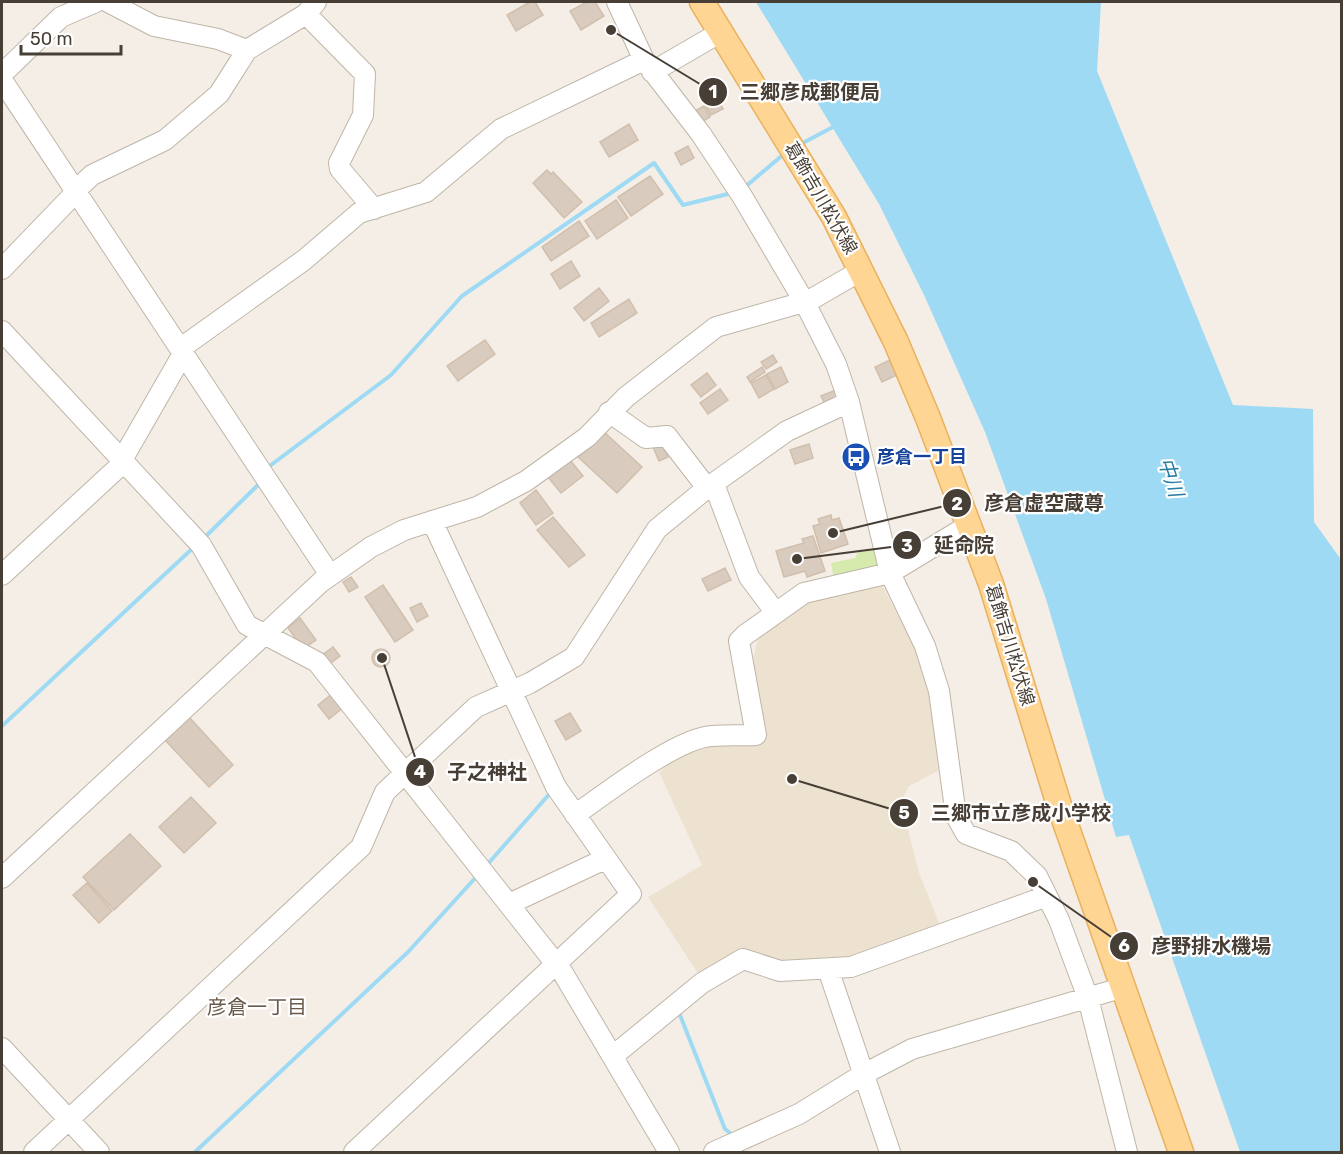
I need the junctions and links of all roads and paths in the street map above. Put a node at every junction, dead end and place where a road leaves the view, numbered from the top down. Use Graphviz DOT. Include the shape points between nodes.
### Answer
graph roads {
  1 [pos="96,2"];
  2 [pos="108,2"];
  3 [pos="617,2"];
  4 [pos="702,2"];
  5 [pos="311,8"];
  6 [pos="721,32"];
  7 [pos="247,50"];
  8 [pos="648,66"];
  9 [pos="2,74"];
  10 [pos="2,81"];
  11 [pos="76,191"];
  12 [pos="374,209"];
  13 [pos="2,269"];
  14 [pos="862,270"];
  15 [pos="804,302"];
  16 [pos="2,331"];
  17 [pos="182,350"];
  18 [pos="849,402"];
  19 [pos="609,412"];
  20 [pos="123,461"];
  21 [pos="710,486"];
  22 [pos="432,521"];
  23 [pos="969,525"];
  24 [pos="890,573"];
  25 [pos="2,575"];
  26 [pos="330,575"];
  27 [pos="776,613"];
  28 [pos="262,634"];
  29 [pos="511,691"];
  30 [pos="404,774"];
  31 [pos="574,815"];
  32 [pos="605,859"];
  33 [pos="2,878"];
  34 [pos="1047,896"];
  35 [pos="509,904"];
  36 [pos="557,964"];
  37 [pos="828,969"];
  38 [pos="1121,988"];
  39 [pos="1088,998"];
  40 [pos="2,1048"];
  41 [pos="613,1056"];
  42 [pos="862,1075"];
  43 [pos="69,1120"];
  44 [pos="34,1152"];
  45 [pos="99,1152"];
  46 [pos="354,1152"];
  47 [pos="669,1152"];
  48 [pos="714,1152"];
  49 [pos="890,1152"];
  50 [pos="1127,1152"];
  51 [pos="1181,1152"];
  1 -- 9 [label="street" via="61,17"];
  2 -- 7 [label="street" via="154,26 218,39"];
  3 -- 8 [label="street"];
  4 -- 6 [label="main road, 葛飾吉川松伏線"];
  5 -- 7 [label="street"];
  5 -- 12 [label="street" via="365,74 363,116 339,163"];
  6 -- 8 [label="street"];
  6 -- 14 [label="main road, 葛飾吉川松伏線" via="802,162"];
  7 -- 11 [label="street" via="219,94 165,140 92,176"];
  8 -- 12 [label="street" via="501,129 426,192"];
  8 -- 15 [label="street" via="726,170"];
  10 -- 11 [label="street"];
  11 -- 13 [label="street"];
  11 -- 17 [label="street"];
  12 -- 17 [label="street" via="359,213 304,260"];
  14 -- 15 [label="street"];
  14 -- 23 [label="main road, 葛飾吉川松伏線" via="924,407"];
  15 -- 18 [label="street" via="836,364"];
  15 -- 19 [label="street" via="716,327"];
  16 -- 20 [label="street"];
  17 -- 20 [label="street"];
  17 -- 26 [label="street"];
  18 -- 21 [label="street" via="787,431"];
  18 -- 24 [label="street"];
  19 -- 21 [label="street" via="646,438 667,436"];
  19 -- 22 [label="street" via="586,437 510,491 477,507"];
  20 -- 25 [label="street"];
  20 -- 28 [label="street" via="201,545 247,625"];
  21 -- 27 [label="street" via="749,577"];
  21 -- 29 [label="street" via="657,530 574,657"];
  22 -- 26 [label="street" via="371,547"];
  22 -- 29 [label="street"];
  23 -- 24 [label="street"];
  23 -- 38 [label="main road, 葛飾吉川松伏線"];
  24 -- 27 [label="street" via="812,589"];
  24 -- 34 [label="street" via="925,646 939,691 956,816 961,827 966,834 999,845 1026,864"];
  26 -- 28 [label="street"];
  27 -- 31 [label="street" via="739,641 756,735 706,737 682,746"];
  28 -- 30 [label="street" via="317,662"];
  28 -- 33 [label="street"];
  29 -- 30 [label="street" via="476,707"];
  29 -- 31 [label="street" via="556,788"];
  30 -- 35 [label="street"];
  30 -- 43 [label="street" via="385,792 361,847"];
  31 -- 32 [label="street"];
  32 -- 35 [label="street"];
  32 -- 36 [label="street" via="631,894"];
  34 -- 37 [label="street" via="851,967"];
  34 -- 39 [label="street"];
  35 -- 36 [label="street"];
  36 -- 41 [label="street"];
  36 -- 46 [label="street"];
  37 -- 41 [label="street" via="780,971 743,959 702,983"];
  37 -- 42 [label="street"];
  38 -- 39 [label="street"];
  38 -- 51 [label="main road, 葛飾吉川松伏線"];
  39 -- 42 [label="street" via="912,1049"];
  39 -- 50 [label="street"];
  40 -- 43 [label="street"];
  41 -- 47 [label="street"];
  42 -- 48 [label="street" via="799,1114"];
  42 -- 49 [label="street"];
  43 -- 44 [label="street"];
  43 -- 45 [label="street"];
}
